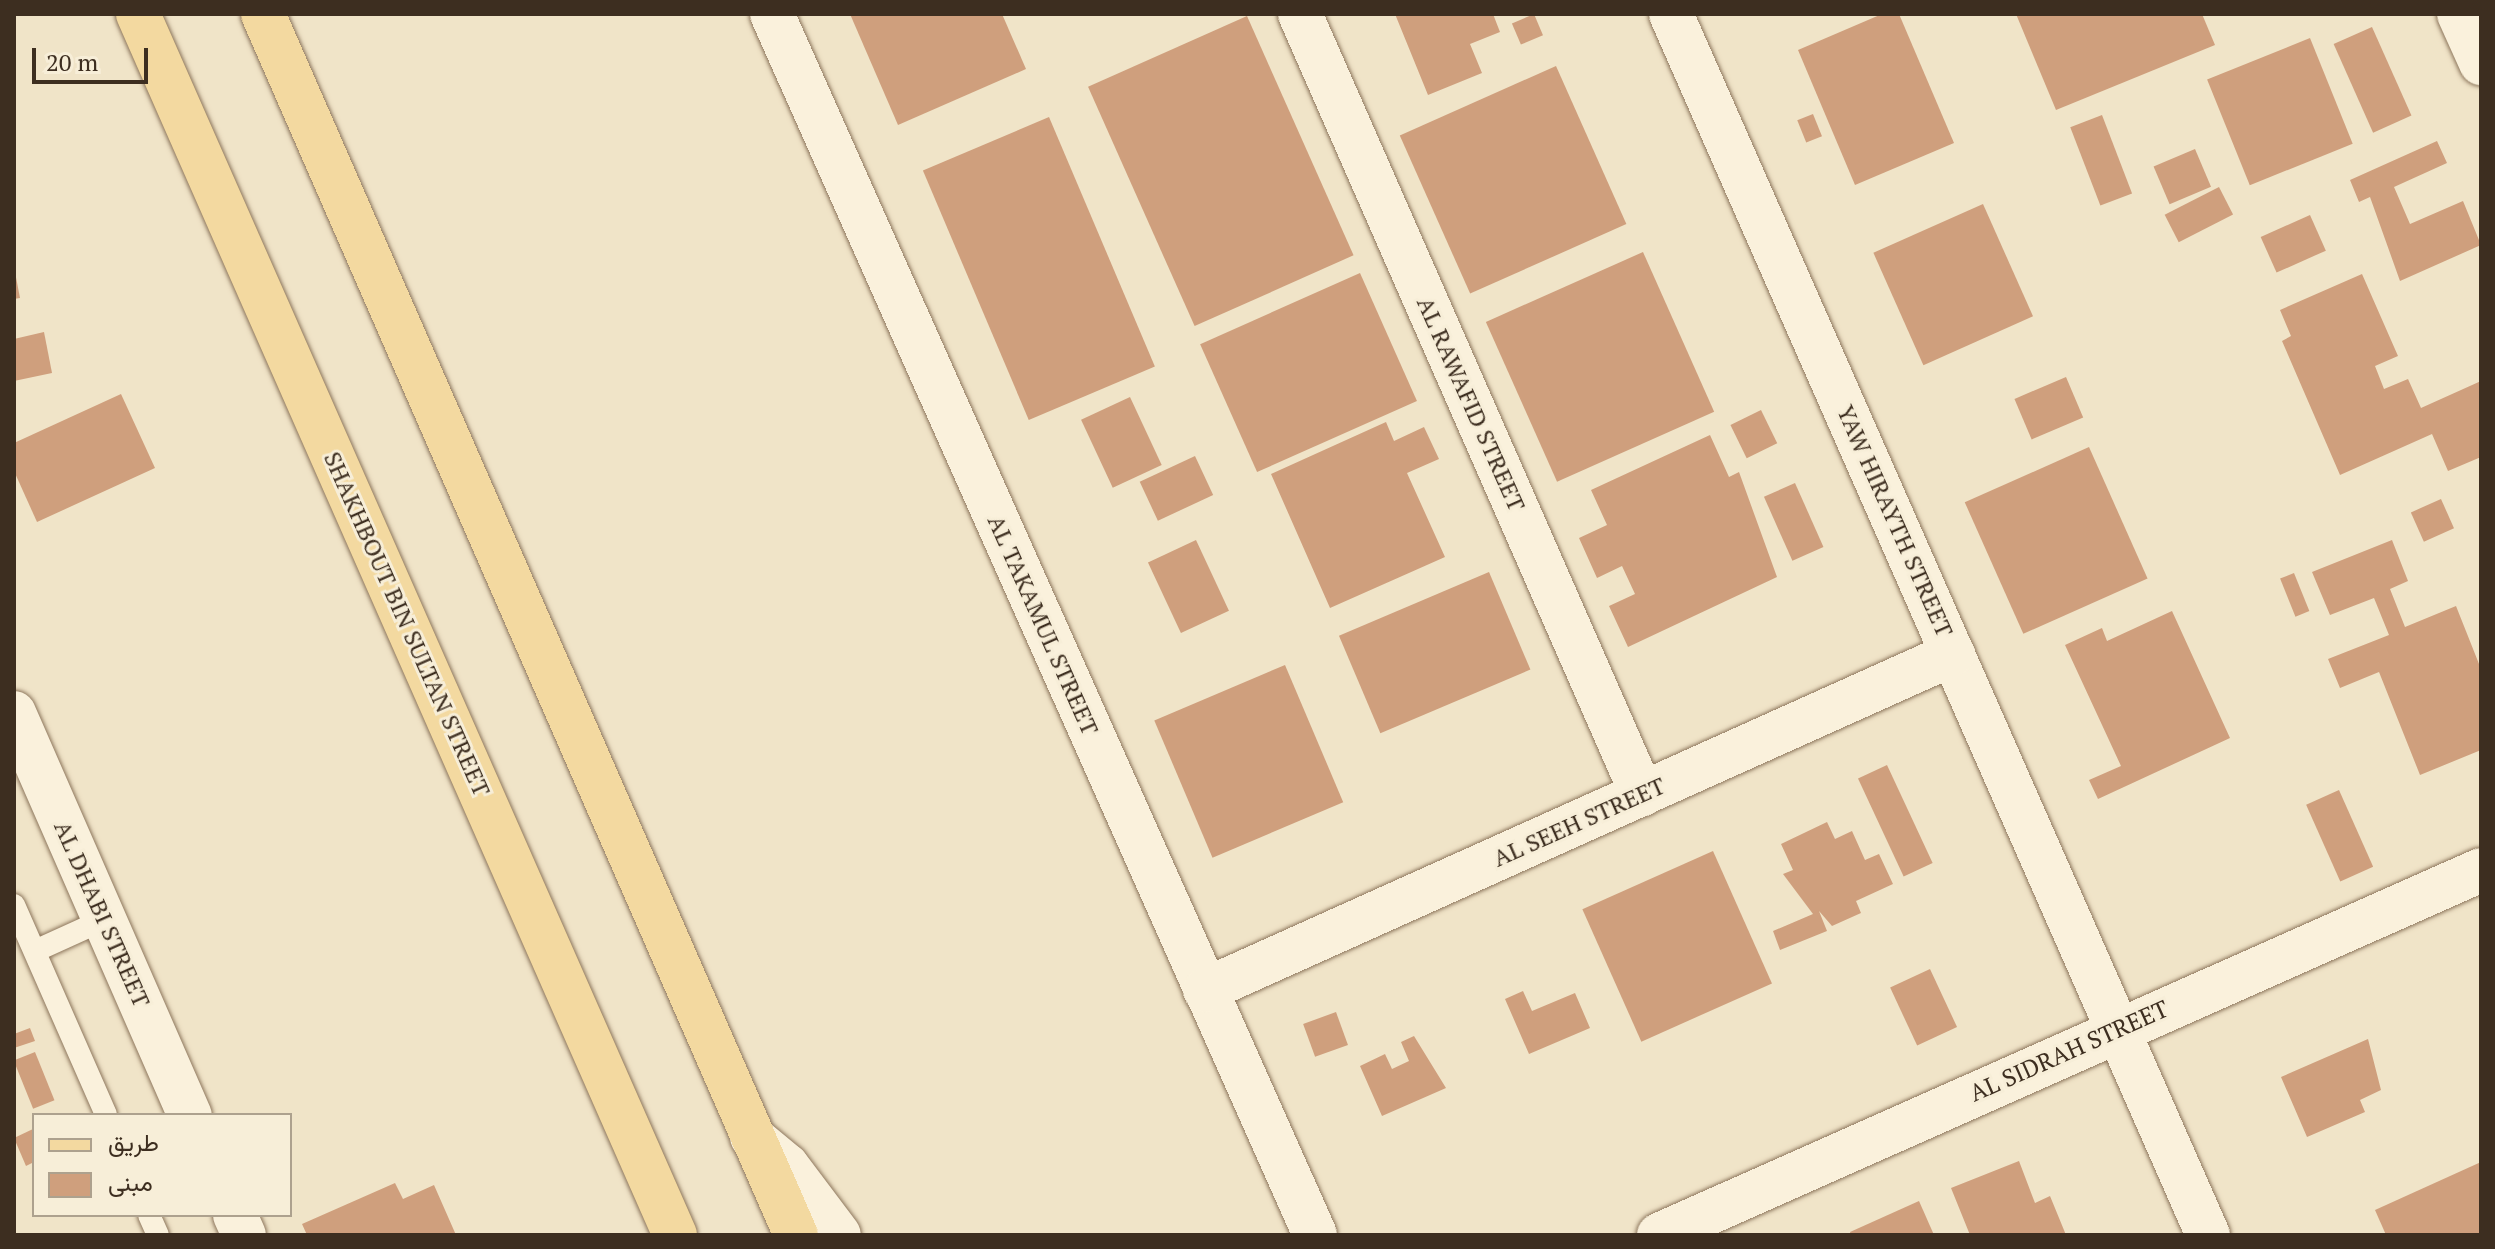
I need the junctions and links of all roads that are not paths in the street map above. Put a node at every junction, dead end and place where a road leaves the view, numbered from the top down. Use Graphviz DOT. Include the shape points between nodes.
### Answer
graph roads {
  1 [pos="138,14"];
  2 [pos="263,14"];
  3 [pos="772,14"];
  4 [pos="1300,14"];
  5 [pos="1671,14"];
  6 [pos="2459,14"];
  7 [pos="2481,63"];
  8 [pos="1953,654"];
  9 [pos="14,713"];
  10 [pos="1642,794"];
  11 [pos="2481,870"];
  12 [pos="14,905"];
  13 [pos="103,920"];
  14 [pos="35,951"];
  15 [pos="1205,990"];
  16 [pos="2117,1029"];
  17 [pos="105,1113"];
  18 [pos="189,1113"];
  19 [pos="752,1137"];
  20 [pos="675,1235"];
  21 [pos="796,1235"];
  22 [pos="839,1235"];
  23 [pos="1315,1235"];
  24 [pos="1659,1235"];
  25 [pos="2208,1235"];
  1 -- 20 [label="main road, SHAKHBOUT BIN SULTAN STREET"];
  2 -- 19 [label="main road"];
  3 -- 15 [label="street, AL TAKAMUL STREET"];
  4 -- 10 [label="street, AL RAWAFID STREET"];
  5 -- 8 [label="street, YAW HIRAYTH STREET"];
  6 -- 7 [label="street"];
  8 -- 10 [label="street, AL SEEH STREET"];
  8 -- 16 [label="street, YAW HIRAYTH STREET"];
  9 -- 13 [label="street, AL DHABI STREET"];
  10 -- 15 [label="street, AL SEEH STREET"];
  11 -- 16 [label="street, AL SIDRAH STREET"];
  12 -- 14 [label="lane"];
  13 -- 14 [label="lane"];
  13 -- 18 [label="street, AL DHABI STREET"];
  14 -- 17 [label="lane"];
  15 -- 23 [label="street, AL TAKAMUL STREET"];
  16 -- 24 [label="street, AL SIDRAH STREET"];
  16 -- 25 [label="street, YAW HIRAYTH STREET"];
  19 -- 21 [label="main road"];
  19 -- 22 [label="street" via="787,1166"];
}
